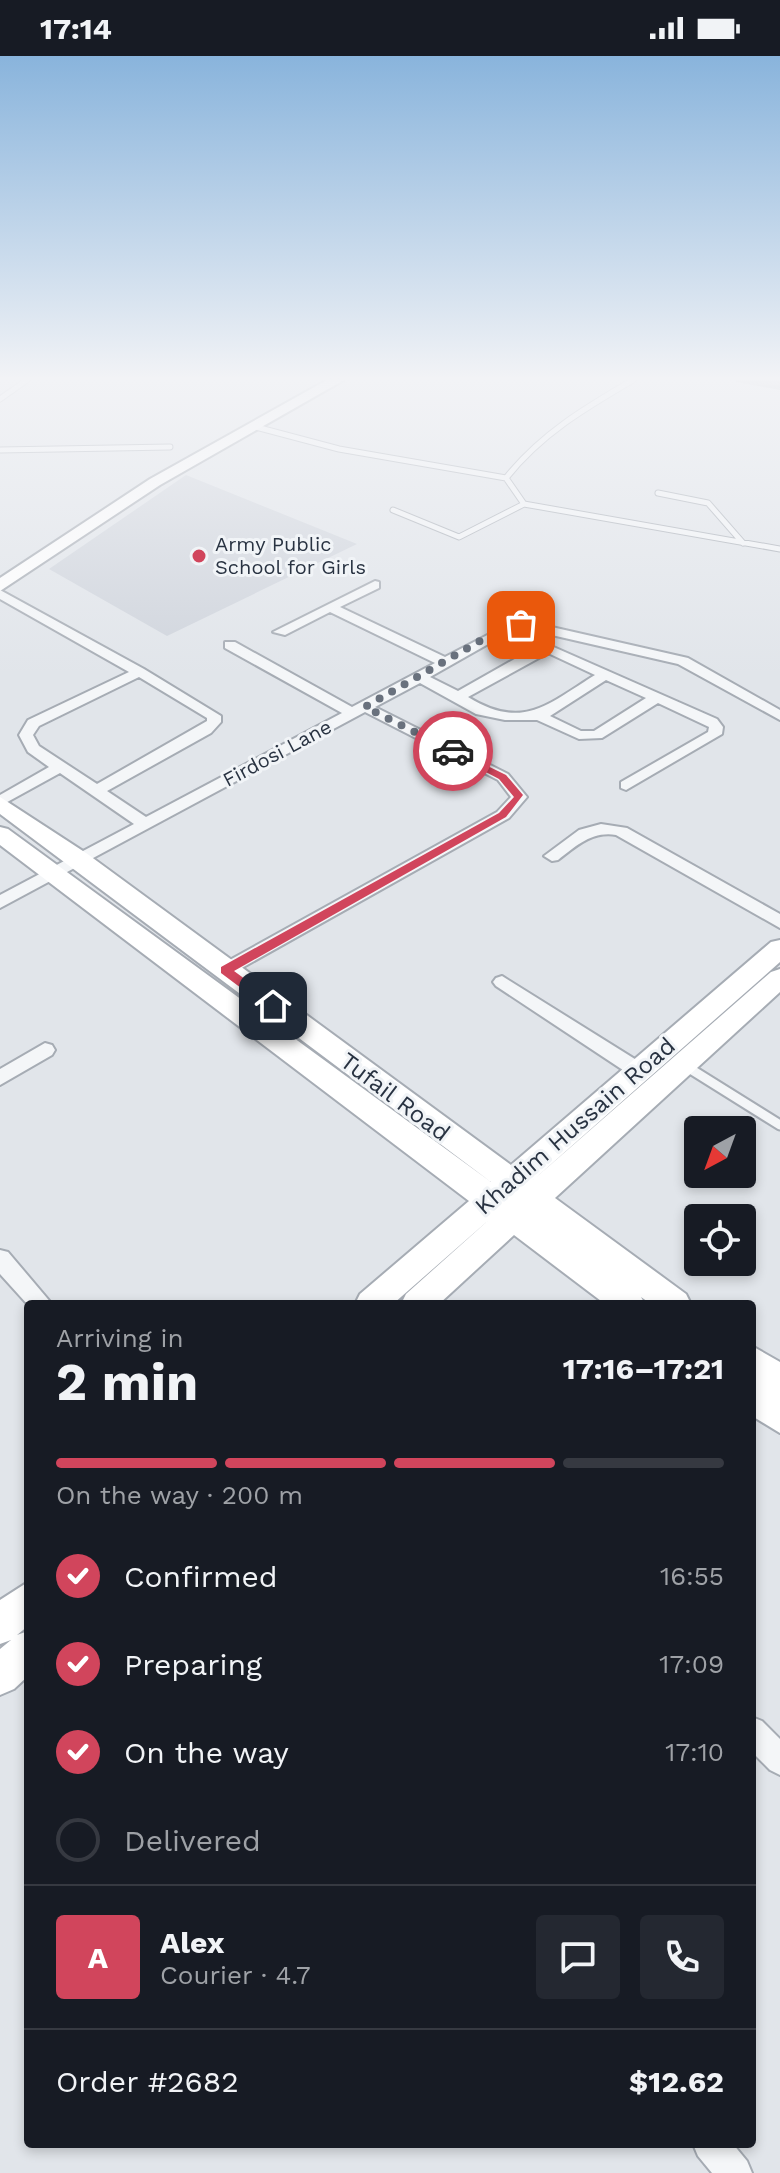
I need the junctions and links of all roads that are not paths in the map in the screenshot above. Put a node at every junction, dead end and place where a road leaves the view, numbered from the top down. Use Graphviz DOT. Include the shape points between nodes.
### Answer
graph roads {
  1 [pos="506,478"];
  2 [pos="140,479"];
  3 [pos="161,479"];
  4 [pos="658,493"];
  5 [pos="524,504"];
  6 [pos="393,510"];
  7 [pos="743,543"];
  8 [pos="780,549"];
  9 [pos="0,566"];
  10 [pos="375,585"];
  11 [pos="0,586"];
  12 [pos="0,594"];
  13 [pos="329,607"];
  14 [pos="280,632"];
  15 [pos="230,645"];
  16 [pos="446,663"];
  17 [pos="139,672"];
  18 [pos="606,674"];
  19 [pos="419,677"];
  20 [pos="458,697"];
  21 [pos="657,697"];
  22 [pos="359,710"];
  23 [pos="539,716"];
  24 [pos="780,716"];
  25 [pos="60,767"];
  26 [pos="626,785"];
  27 [pos="96,791"];
  28 [pos="0,802"];
  29 [pos="144,823"];
  30 [pos="0,834"];
  31 [pos="552,856"];
  32 [pos="66,865"];
  33 [pos="0,902"];
  34 [pos="780,922"];
  35 [pos="780,948"];
  36 [pos="225,970"];
  37 [pos="780,978"];
  38 [pos="502,982"];
  39 [pos="45,1050"];
  40 [pos="684,1065"];
  41 [pos="639,1071"];
  42 [pos="0,1078"];
  43 [pos="780,1125"];
  44 [pos="499,1192"];
  45 [pos="523,1209"];
  46 [pos="0,1259"];
  47 [pos="37,1300"];
  48 [pos="376,1300"];
  49 [pos="421,1300"];
  50 [pos="625,1300"];
  51 [pos="669,1300"];
  52 [pos="756,1364"];
  53 [pos="780,1381"];
  54 [pos="756,1399"];
  55 [pos="780,1417"];
  56 [pos="24,1604"];
  57 [pos="0,1625"];
  58 [pos="24,1654"];
  59 [pos="0,1675"];
  60 [pos="756,1735"];
  61 [pos="780,1760"];
  62 [pos="713,2148"];
  63 [pos="735,2173"];
  1 -- 5 [label="lane"];
  2 -- 9 [label="main road"];
  3 -- 11 [label="main road"];
  4 -- 7 [label="lane" via="708,503"];
  5 -- 6 [label="lane" via="459,537"];
  5 -- 7 [label="lane"];
  7 -- 8 [label="lane"];
  10 -- 13 [label="street"];
  12 -- 17 [label="street"];
  13 -- 14 [label="street"];
  13 -- 16 [label="street"];
  15 -- 22 [label="street"];
  16 -- 19 [label="street, Firdosi Lane"];
  16 -- 24 [label="street, Firdosi Lane" via="499,630 532,627 683,661"];
  17 -- 25 [label="street" via="33,723 26,735 33,749"];
  17 -- 27 [label="street" via="214,716 214,722"];
  18 -- 20 [label="street" via="549,649"];
  18 -- 21 [label="street"];
  18 -- 23 [label="street"];
  19 -- 20 [label="street"];
  19 -- 22 [label="street, Firdosi Lane"];
  20 -- 23 [label="street" via="493,714"];
  21 -- 23 [label="street" via="588,737"];
  21 -- 26 [label="street" via="712,722 715,734"];
  22 -- 29 [label="street, Firdosi Lane"];
  22 -- 36 [label="street" via="503,777 519,797 503,815"];
  25 -- 27 [label="street"];
  25 -- 28 [label="street"];
  27 -- 29 [label="street"];
  28 -- 32 [label="main road, Tufail Road"];
  29 -- 32 [label="street, Firdosi Lane"];
  30 -- 32 [label="main road, Tufail Road"];
  31 -- 34 [label="street" via="591,829 606,826"];
  32 -- 33 [label="street, Firdosi Lane"];
  32 -- 36 [label="main road, Tufail Road"];
  32 -- 44 [label="main road, Tufail Road"];
  35 -- 41 [label="main road, Khadim Hussain Road"];
  36 -- 44 [label="main road, Tufail Road"];
  37 -- 40 [label="main road, Khadim Hussain Road"];
  38 -- 41 [label="street"];
  39 -- 42 [label="street"];
  40 -- 43 [label="lane"];
  40 -- 45 [label="main road, Khadim Hussain Road"];
  41 -- 44 [label="main road, Khadim Hussain Road"];
  44 -- 45 [label="main road, Tufail Road"];
  44 -- 48 [label="main road, Khadim Hussain Road"];
  45 -- 49 [label="main road, Khadim Hussain Road"];
  45 -- 50 [label="main road, Tufail Road"];
  45 -- 51 [label="main road, Tufail Road"];
  46 -- 47 [label="street"];
  52 -- 53 [label="main road"];
  54 -- 55 [label="main road"];
  56 -- 57 [label="main road"];
  58 -- 59 [label="main road"];
  60 -- 61 [label="street"];
  62 -- 63 [label="street"];
}
